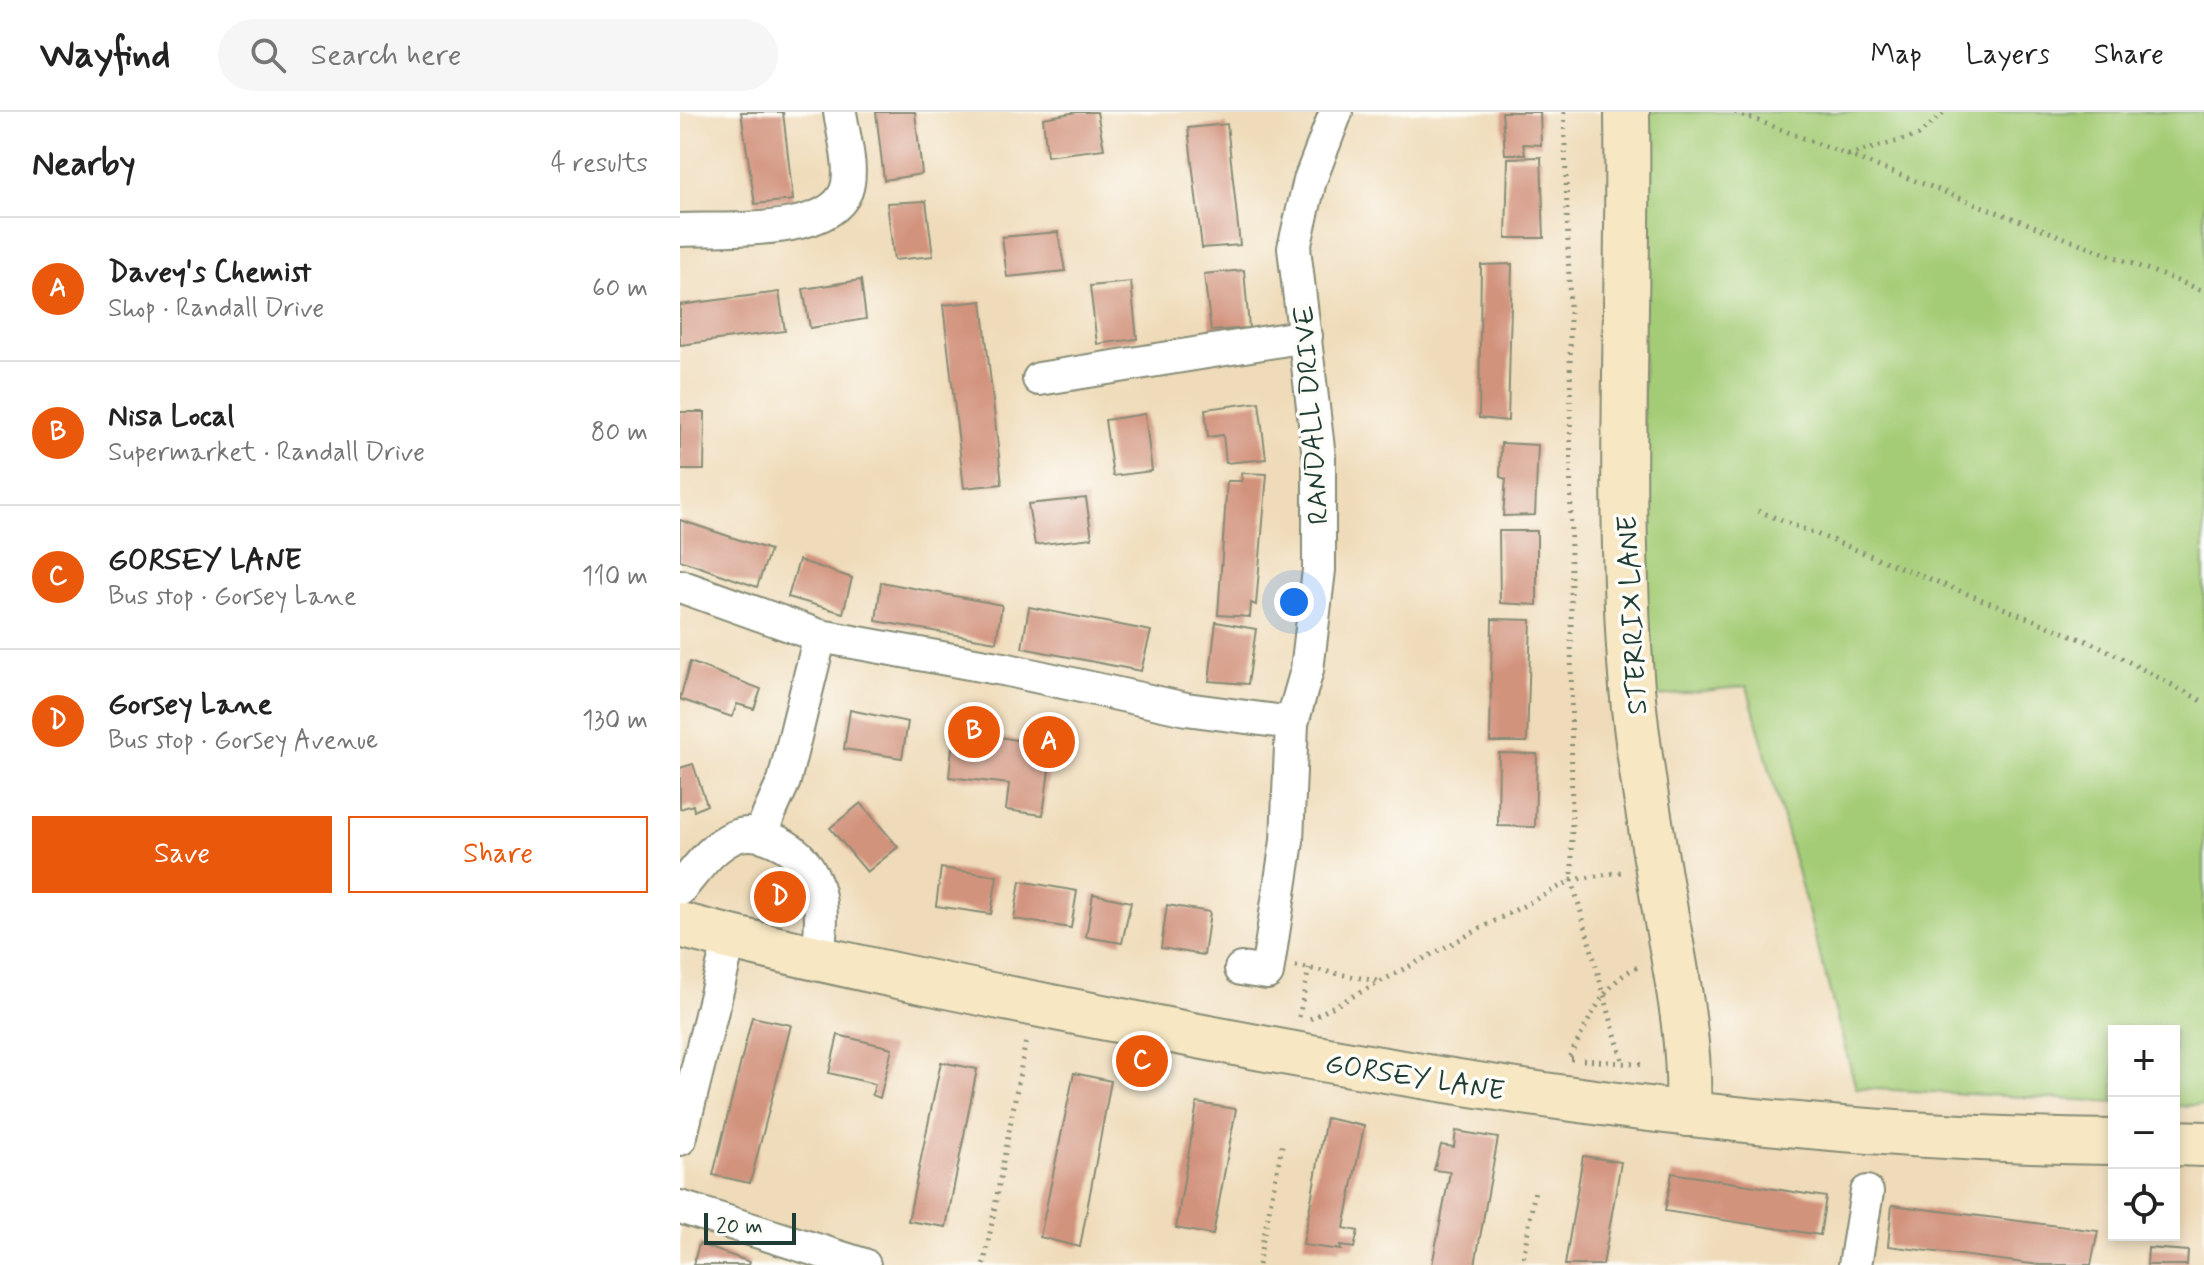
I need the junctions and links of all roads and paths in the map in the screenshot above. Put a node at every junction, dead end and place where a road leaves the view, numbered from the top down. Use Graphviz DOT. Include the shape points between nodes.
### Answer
graph roads {
  1 [pos="840,112"];
  2 [pos="1336,112"];
  3 [pos="1564,112"];
  4 [pos="1627,112"];
  5 [pos="1735,112"];
  6 [pos="1944,112"];
  7 [pos="1847,155"];
  8 [pos="680,230"];
  9 [pos="2204,291"];
  10 [pos="1306,336"];
  11 [pos="1039,379"];
  12 [pos="1758,511"];
  13 [pos="680,586"];
  14 [pos="820,636"];
  15 [pos="2204,702"];
  16 [pos="1292,723"];
  17 [pos="760,834"];
  18 [pos="1658,867"];
  19 [pos="1572,880"];
  20 [pos="680,889"];
  21 [pos="680,925"];
  22 [pos="730,938"];
  23 [pos="817,959"];
  24 [pos="1675,962"];
  25 [pos="1276,970"];
  26 [pos="1378,981"];
  27 [pos="1604,997"];
  28 [pos="1033,1003"];
  29 [pos="1299,1017"];
  30 [pos="1309,1020"];
  31 [pos="1623,1063"];
  32 [pos="1646,1065"];
  33 [pos="1688,1114"];
  34 [pos="680,1139"];
  35 [pos="1283,1141"];
  36 [pos="2108,1142"];
  37 [pos="2180,1143"];
  38 [pos="2204,1144"];
  39 [pos="1535,1190"];
  40 [pos="1867,1192"];
  41 [pos="680,1207"];
  42 [pos="864,1265"];
  43 [pos="984,1265"];
  44 [pos="1258,1265"];
  45 [pos="1522,1265"];
  46 [pos="1855,1265"];
  1 -- 8 [label="street" via="848,169 846,191 833,209 789,225"];
  2 -- 10 [label="street, RANDALL DRIVE" via="1310,180 1294,248"];
  3 -- 19 [label="path"];
  4 -- 18 [label="main road, STERRIX LANE" via="1624,530 1632,688"];
  5 -- 7 [label="path"];
  6 -- 7 [label="path" via="1919,135"];
  7 -- 9 [label="path"];
  10 -- 11 [label="street"];
  10 -- 16 [label="street, RANDALL DRIVE" via="1319,457 1319,570 1307,670"];
  12 -- 15 [label="path" via="2099,646"];
  13 -- 14 [label="street"];
  14 -- 16 [label="street" via="1186,709"];
  14 -- 17 [label="street" via="784,781"];
  16 -- 25 [label="street, RANDALL DRIVE"];
  17 -- 20 [label="street" via="735,836 709,854"];
  17 -- 23 [label="street" via="802,860 817,880 822,926"];
  18 -- 19 [label="path"];
  18 -- 24 [label="main road, STERRIX LANE"];
  19 -- 26 [label="path"];
  19 -- 27 [label="path"];
  21 -- 22 [label="main road, GORSEY LANE"];
  22 -- 23 [label="main road, GORSEY LANE"];
  22 -- 34 [label="street"];
  23 -- 28 [label="main road, GORSEY LANE"];
  24 -- 27 [label="path" via="1629,970"];
  24 -- 33 [label="main road, STERRIX LANE" via="1689,1049"];
  25 -- 26 [label="path"];
  25 -- 29 [label="path"];
  26 -- 30 [label="path"];
  27 -- 31 [label="path"];
  27 -- 31 [label="path" via="1568,1059"];
  28 -- 33 [label="main road, GORSEY LANE" via="1335,1064"];
  28 -- 43 [label="path"];
  31 -- 32 [label="path"];
  33 -- 36 [label="main road, GORSEY LANE" via="1884,1134"];
  35 -- 44 [label="path"];
  37 -- 38 [label="main road"];
  39 -- 45 [label="path"];
  40 -- 46 [label="street"];
  41 -- 42 [label="street"];
}
